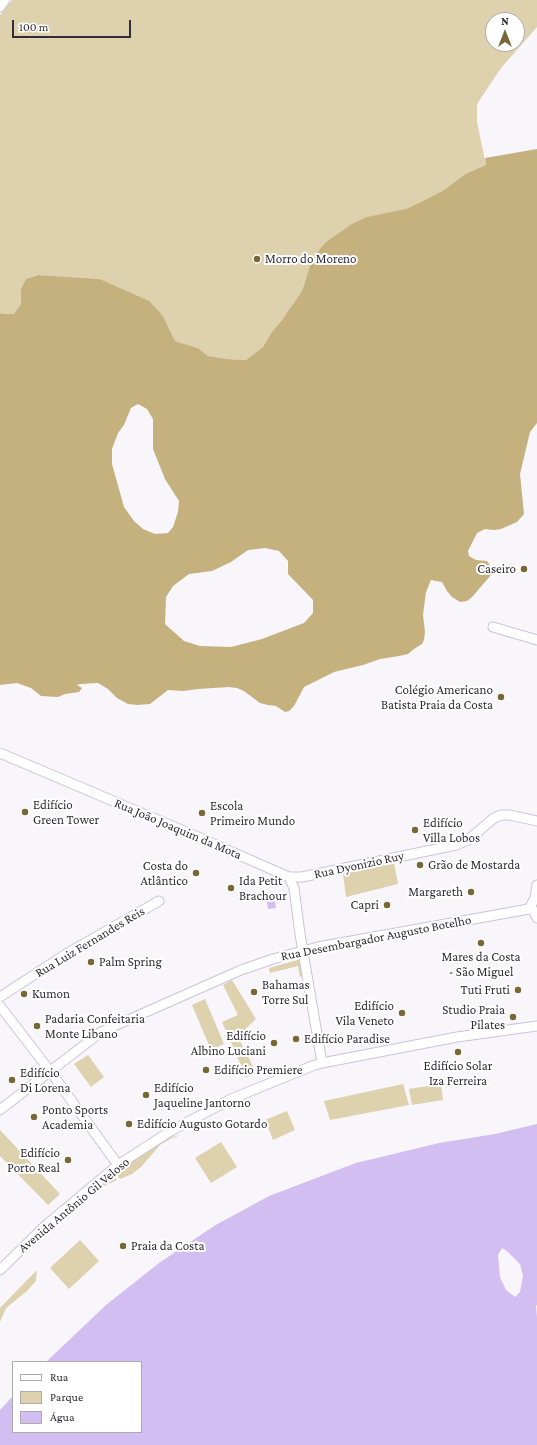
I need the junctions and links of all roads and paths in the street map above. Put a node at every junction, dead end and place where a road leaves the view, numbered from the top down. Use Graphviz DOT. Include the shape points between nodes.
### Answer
graph roads {
  1 [pos="5,0"];
  2 [pos="0,7"];
  3 [pos="493,627"];
  4 [pos="537,640"];
  5 [pos="0,753"];
  6 [pos="537,821"];
  7 [pos="289,877"];
  8 [pos="537,885"];
  9 [pos="159,901"];
  10 [pos="529,909"];
  11 [pos="537,918"];
  12 [pos="303,951"];
  13 [pos="0,997"];
  14 [pos="0,1006"];
  15 [pos="537,1026"];
  16 [pos="322,1063"];
  17 [pos="50,1071"];
  18 [pos="0,1110"];
  19 [pos="118,1165"];
  20 [pos="0,1270"];
  1 -- 2 [label="street"];
  3 -- 4 [label="street"];
  5 -- 7 [label="street, Rua João Joaquim da Mota"];
  6 -- 7 [label="street, Rua Dyonizio Ruy" via="501,815 468,840 456,845 302,877"];
  7 -- 12 [label="street" via="294,888"];
  8 -- 10 [label="street" via="535,898"];
  9 -- 13 [label="street, Rua Luiz Fernandes Reis" via="66,954"];
  10 -- 11 [label="street" via="534,911"];
  10 -- 12 [label="street, Rua Desembargador Augusto Botelho"];
  12 -- 16 [label="street"];
  12 -- 17 [label="street, Rua Desembargador Augusto Botelho" via="241,970 101,1032"];
  14 -- 17 [label="street"];
  15 -- 16 [label="street, Avenida Antônio Gil Veloso" via="457,1037"];
  16 -- 19 [label="street, Avenida Antônio Gil Veloso" via="231,1099 169,1132"];
  17 -- 18 [label="street, Rua Desembargador Augusto Botelho"];
  17 -- 19 [label="street"];
  19 -- 20 [label="street, Avenida Antônio Gil Veloso" via="45,1226"];
}
